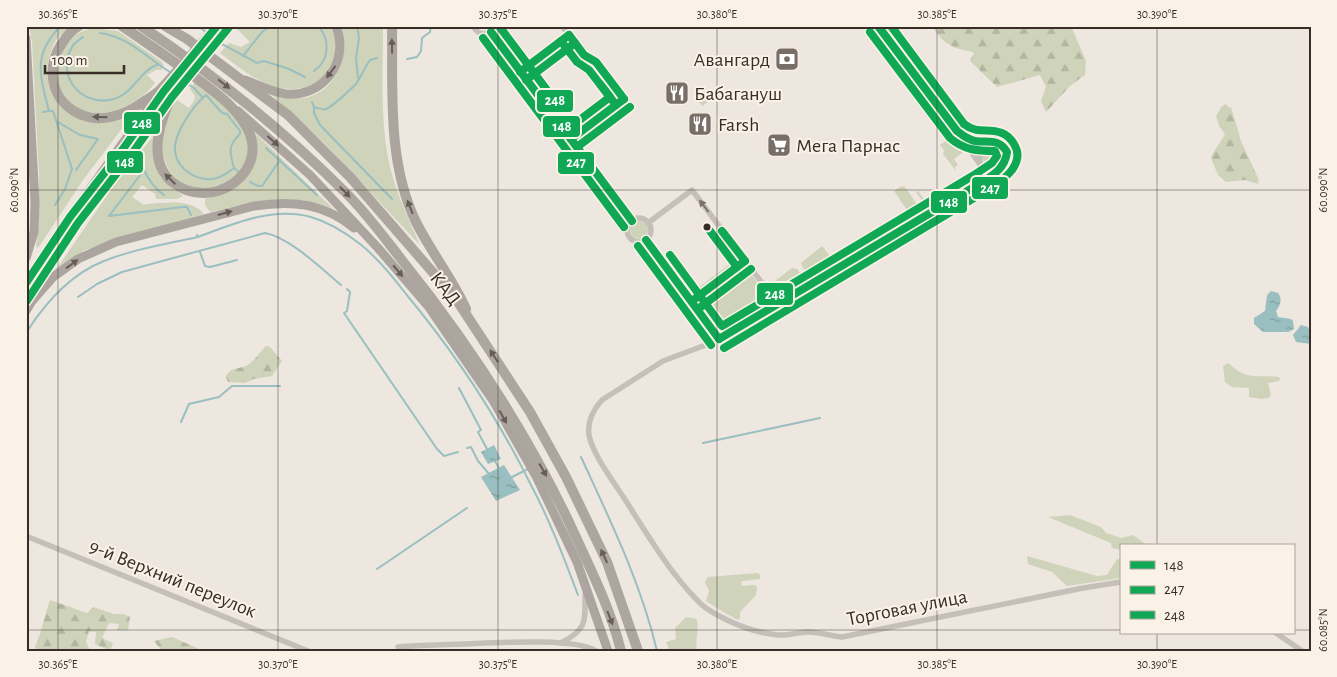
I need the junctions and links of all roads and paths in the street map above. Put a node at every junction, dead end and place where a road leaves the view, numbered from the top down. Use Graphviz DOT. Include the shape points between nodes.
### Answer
graph roads {
  1 [pos="79,26"];
  2 [pos="113,26"];
  3 [pos="122,26"];
  4 [pos="141,26"];
  5 [pos="165,26"];
  6 [pos="174,26"];
  7 [pos="336,26"];
  8 [pos="392,26"];
  9 [pos="473,26"];
  10 [pos="495,26"];
  11 [pos="562,26"];
  12 [pos="878,26"];
  13 [pos="225,28"];
  14 [pos="491,32"];
  15 [pos="569,35"];
  16 [pos="26,38"];
  17 [pos="187,39"];
  18 [pos="146,41"];
  19 [pos="520,72"];
  20 [pos="236,76"];
  21 [pos="160,90"];
  22 [pos="175,93"];
  23 [pos="223,98"];
  24 [pos="957,131"];
  25 [pos="571,139"];
  26 [pos="990,141"];
  27 [pos="980,164"];
  28 [pos="1003,166"];
  29 [pos="967,191"];
  30 [pos="632,221"];
  31 [pos="648,223"];
  32 [pos="646,240"];
  33 [pos="378,248"];
  34 [pos="26,258"];
  35 [pos="745,261"];
  36 [pos="26,284"];
  37 [pos="692,301"];
  38 [pos="26,302"];
  39 [pos="778,304"];
  40 [pos="26,311"];
  41 [pos="472,322"];
  42 [pos="719,339"];
  43 [pos="26,536"];
  44 [pos="1120,582"];
  45 [pos="586,586"];
  46 [pos="1277,634"];
  47 [pos="561,643"];
  48 [pos="398,647"];
  49 [pos="308,651"];
  50 [pos="596,651"];
  51 [pos="608,651"];
  52 [pos="621,651"];
  53 [pos="638,651"];
  54 [pos="1302,651"];
  21 -- 1 [label="highway, one-way" via="136,107 108,118 83,116 64,103 54,84 52,64 56,51 69,33"];
  2 -- 18 [label="highway"];
  3 -- 18 [label="highway"];
  4 -- 52 [label="highway, КАД, one-way" via="276,126 339,186 442,310 504,402 551,484 591,569"];
  5 -- 17 [label="highway, КАД"];
  6 -- 17 [label="main road"];
  7 -- 20 [label="main road, one-way" via="339,56 331,75 318,86 286,94"];
  41 -- 8 [label="highway, one-way" via="460,295 416,222 404,190 394,136"];
  9 -- 14 [label="street" via="479,33"];
  10 -- 14 [label="street"];
  11 -- 15 [label="street"];
  12 -- 24 [label="street"];
  13 -- 21 [label="highway, bridge"];
  13 -- 22 [label="highway, bridge"];
  14 -- 19 [label="street"];
  15 -- 19 [label="street"];
  15 -- 25 [label="street" via="584,54 596,62 624,99"];
  16 -- 34 [label="main road" via="35,202 34,232"];
  17 -- 20 [label="highway, КАД"];
  18 -- 23 [label="highway"];
  19 -- 25 [label="street"];
  20 -- 41 [label="highway, КАД" via="288,116 350,177 456,298"];
  21 -- 36 [label="main road"];
  23 -- 22 [label="highway, one-way" via="251,137 253,151 250,164 228,188 200,194 176,185 165,175 157,156 159,130"];
  22 -- 38 [label="main road" via="78,223"];
  23 -- 33 [label="main road, one-way" via="310,175"];
  24 -- 26 [label="street" via="967,139"];
  24 -- 27 [label="street"];
  25 -- 30 [label="street"];
  26 -- 27 [label="street" via="981,147"];
  26 -- 28 [label="street" via="1001,142 1005,147 1007,157"];
  27 -- 28 [label="street" via="991,169"];
  27 -- 29 [label="street" via="978,178"];
  28 -- 29 [label="street"];
  29 -- 39 [label="street"];
  30 -- 31 [label="street" via="642,219"];
  30 -- 32 [label="street" via="627,231 630,238 639,242"];
  31 -- 32 [label="street" via="650,234"];
  35 -- 31 [label="street, one-way" via="692,190"];
  32 -- 37 [label="street"];
  40 -- 33 [label="main road, one-way" via="54,277 78,259 116,242 254,206 277,202 310,206 346,221"];
  33 -- 45 [label="main road, one-way" via="428,306 494,402 536,476"];
  35 -- 37 [label="street"];
  35 -- 39 [label="street"];
  37 -- 42 [label="street"];
  39 -- 42 [label="street"];
  53 -- 41 [label="highway, КАД, one-way" via="607,562 566,477 530,412"];
  42 -- 44 [label="street, Торговая улица" via="664,361 602,400 592,415 589,432 594,449 610,476 680,581 698,602 719,616 742,627 779,635 807,632 842,637"];
  43 -- 49 [label="street, 9-й Верхний переулок"];
  45 -- 47 [label="street" via="585,618 581,629"];
  45 -- 51 [label="main road"];
  46 -- 54 [label="street"];
  47 -- 48 [label="street"];
  47 -- 50 [label="street" via="590,647"];
}
